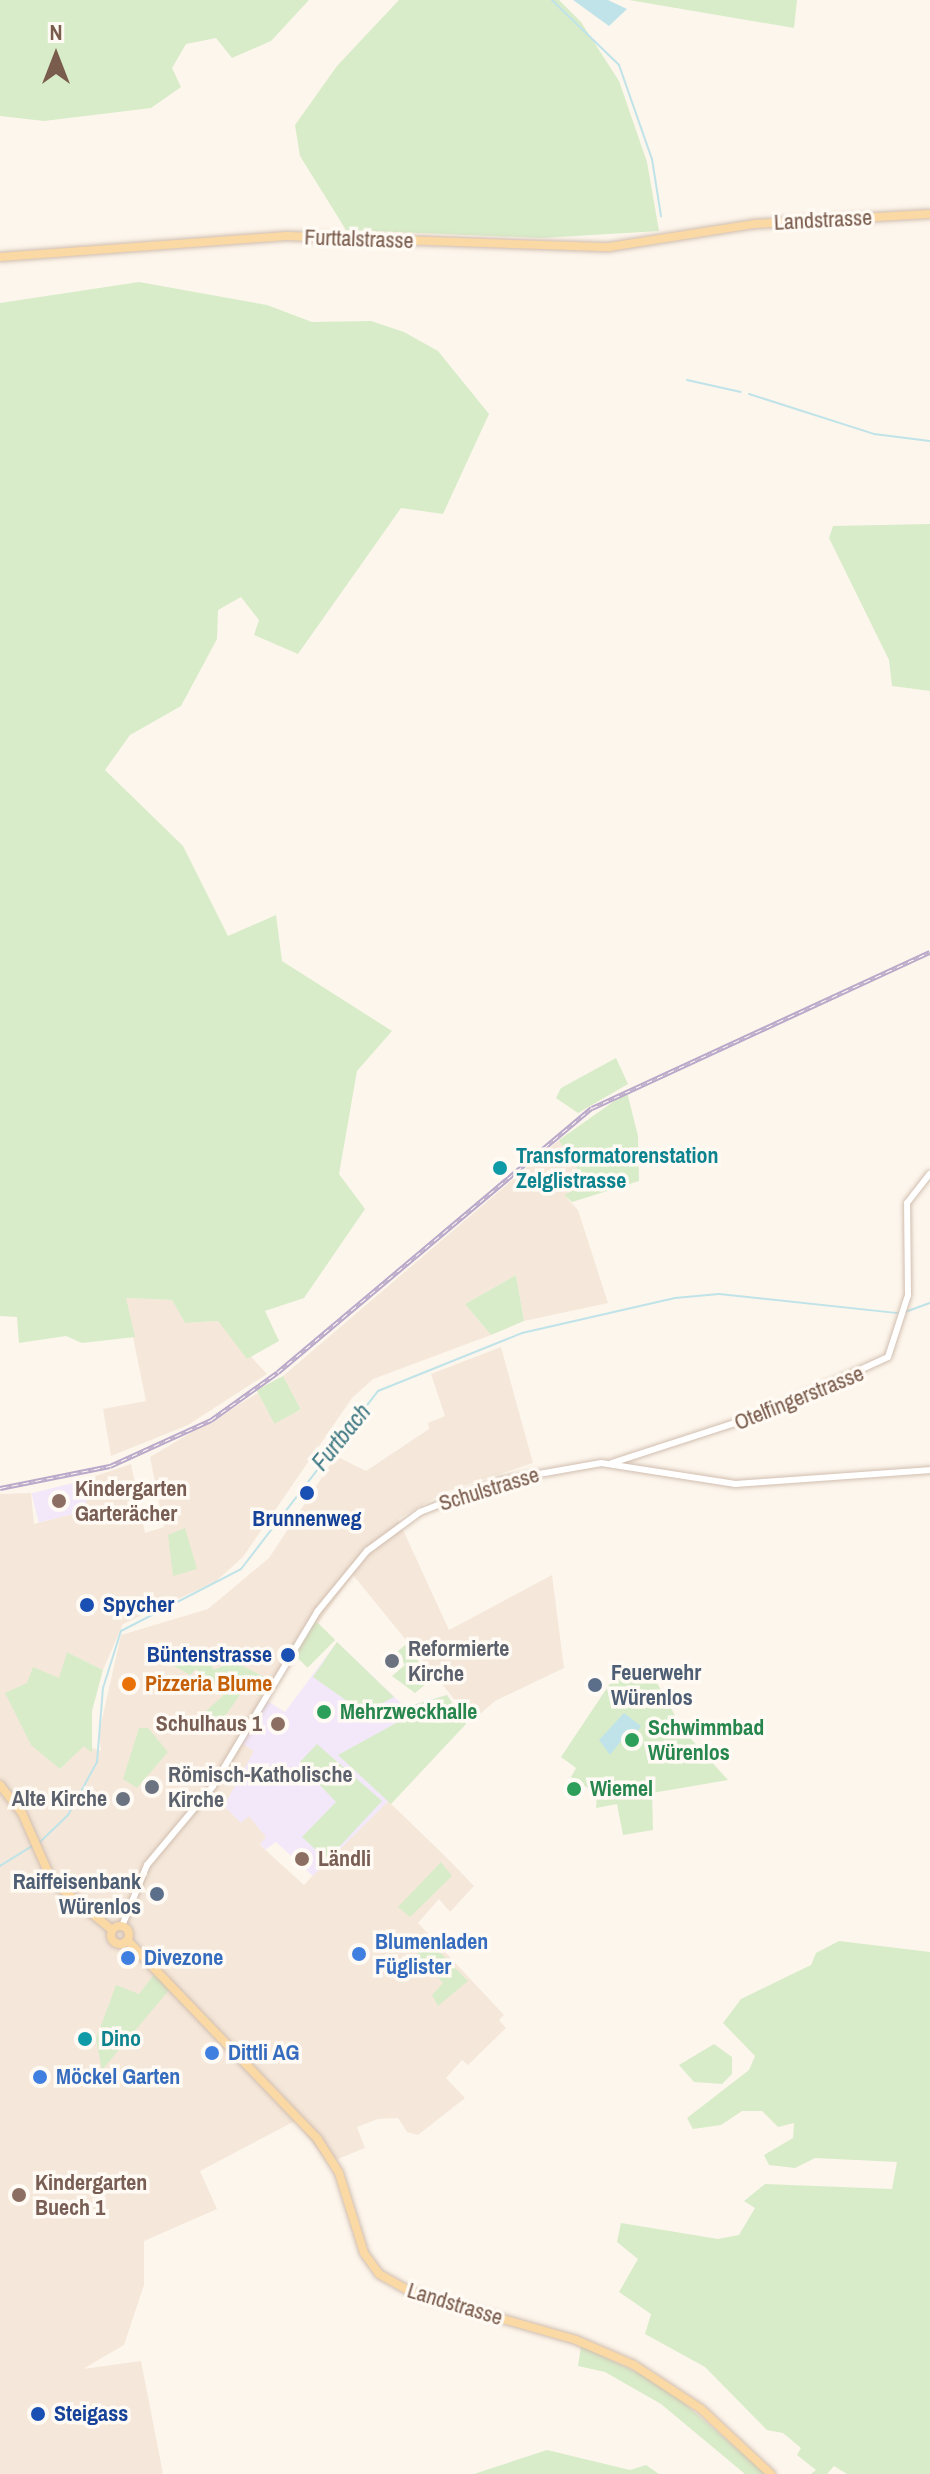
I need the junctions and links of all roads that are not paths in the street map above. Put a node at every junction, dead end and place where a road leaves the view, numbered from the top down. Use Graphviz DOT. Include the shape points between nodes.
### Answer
graph roads {
  1 [pos="930,214"];
  2 [pos="717,230"];
  3 [pos="0,257"];
  4 [pos="930,1174"];
  5 [pos="612,1463"];
  6 [pos="930,1470"];
  7 [pos="0,1785"];
  8 [pos="122,1926"];
  9 [pos="112,1930"];
  10 [pos="127,1940"];
  11 [pos="771,2474"];
  1 -- 2 [label="main road, Landstrasse"];
  2 -- 3 [label="main road, Furttalstrasse" via="609,247 286,236"];
  4 -- 5 [label="street, Otelfingerstrasse" via="907,1203 905,1308 893,1351 873,1368 738,1424"];
  5 -- 6 [label="street, Schulstrasse" via="735,1484"];
  5 -- 8 [label="street, Schulstrasse" via="472,1489 420,1512 367,1551 288,1655 206,1796 147,1865"];
  7 -- 9 [label="main road" via="22,1813 52,1881"];
  8 -- 9 [label="main road"];
  8 -- 10 [label="main road"];
  9 -- 10 [label="main road" via="114,1942"];
  10 -- 11 [label="main road, Landstrasse" via="317,2138 339,2173 364,2253 379,2274 415,2294 576,2340 634,2365 701,2409"];
}
